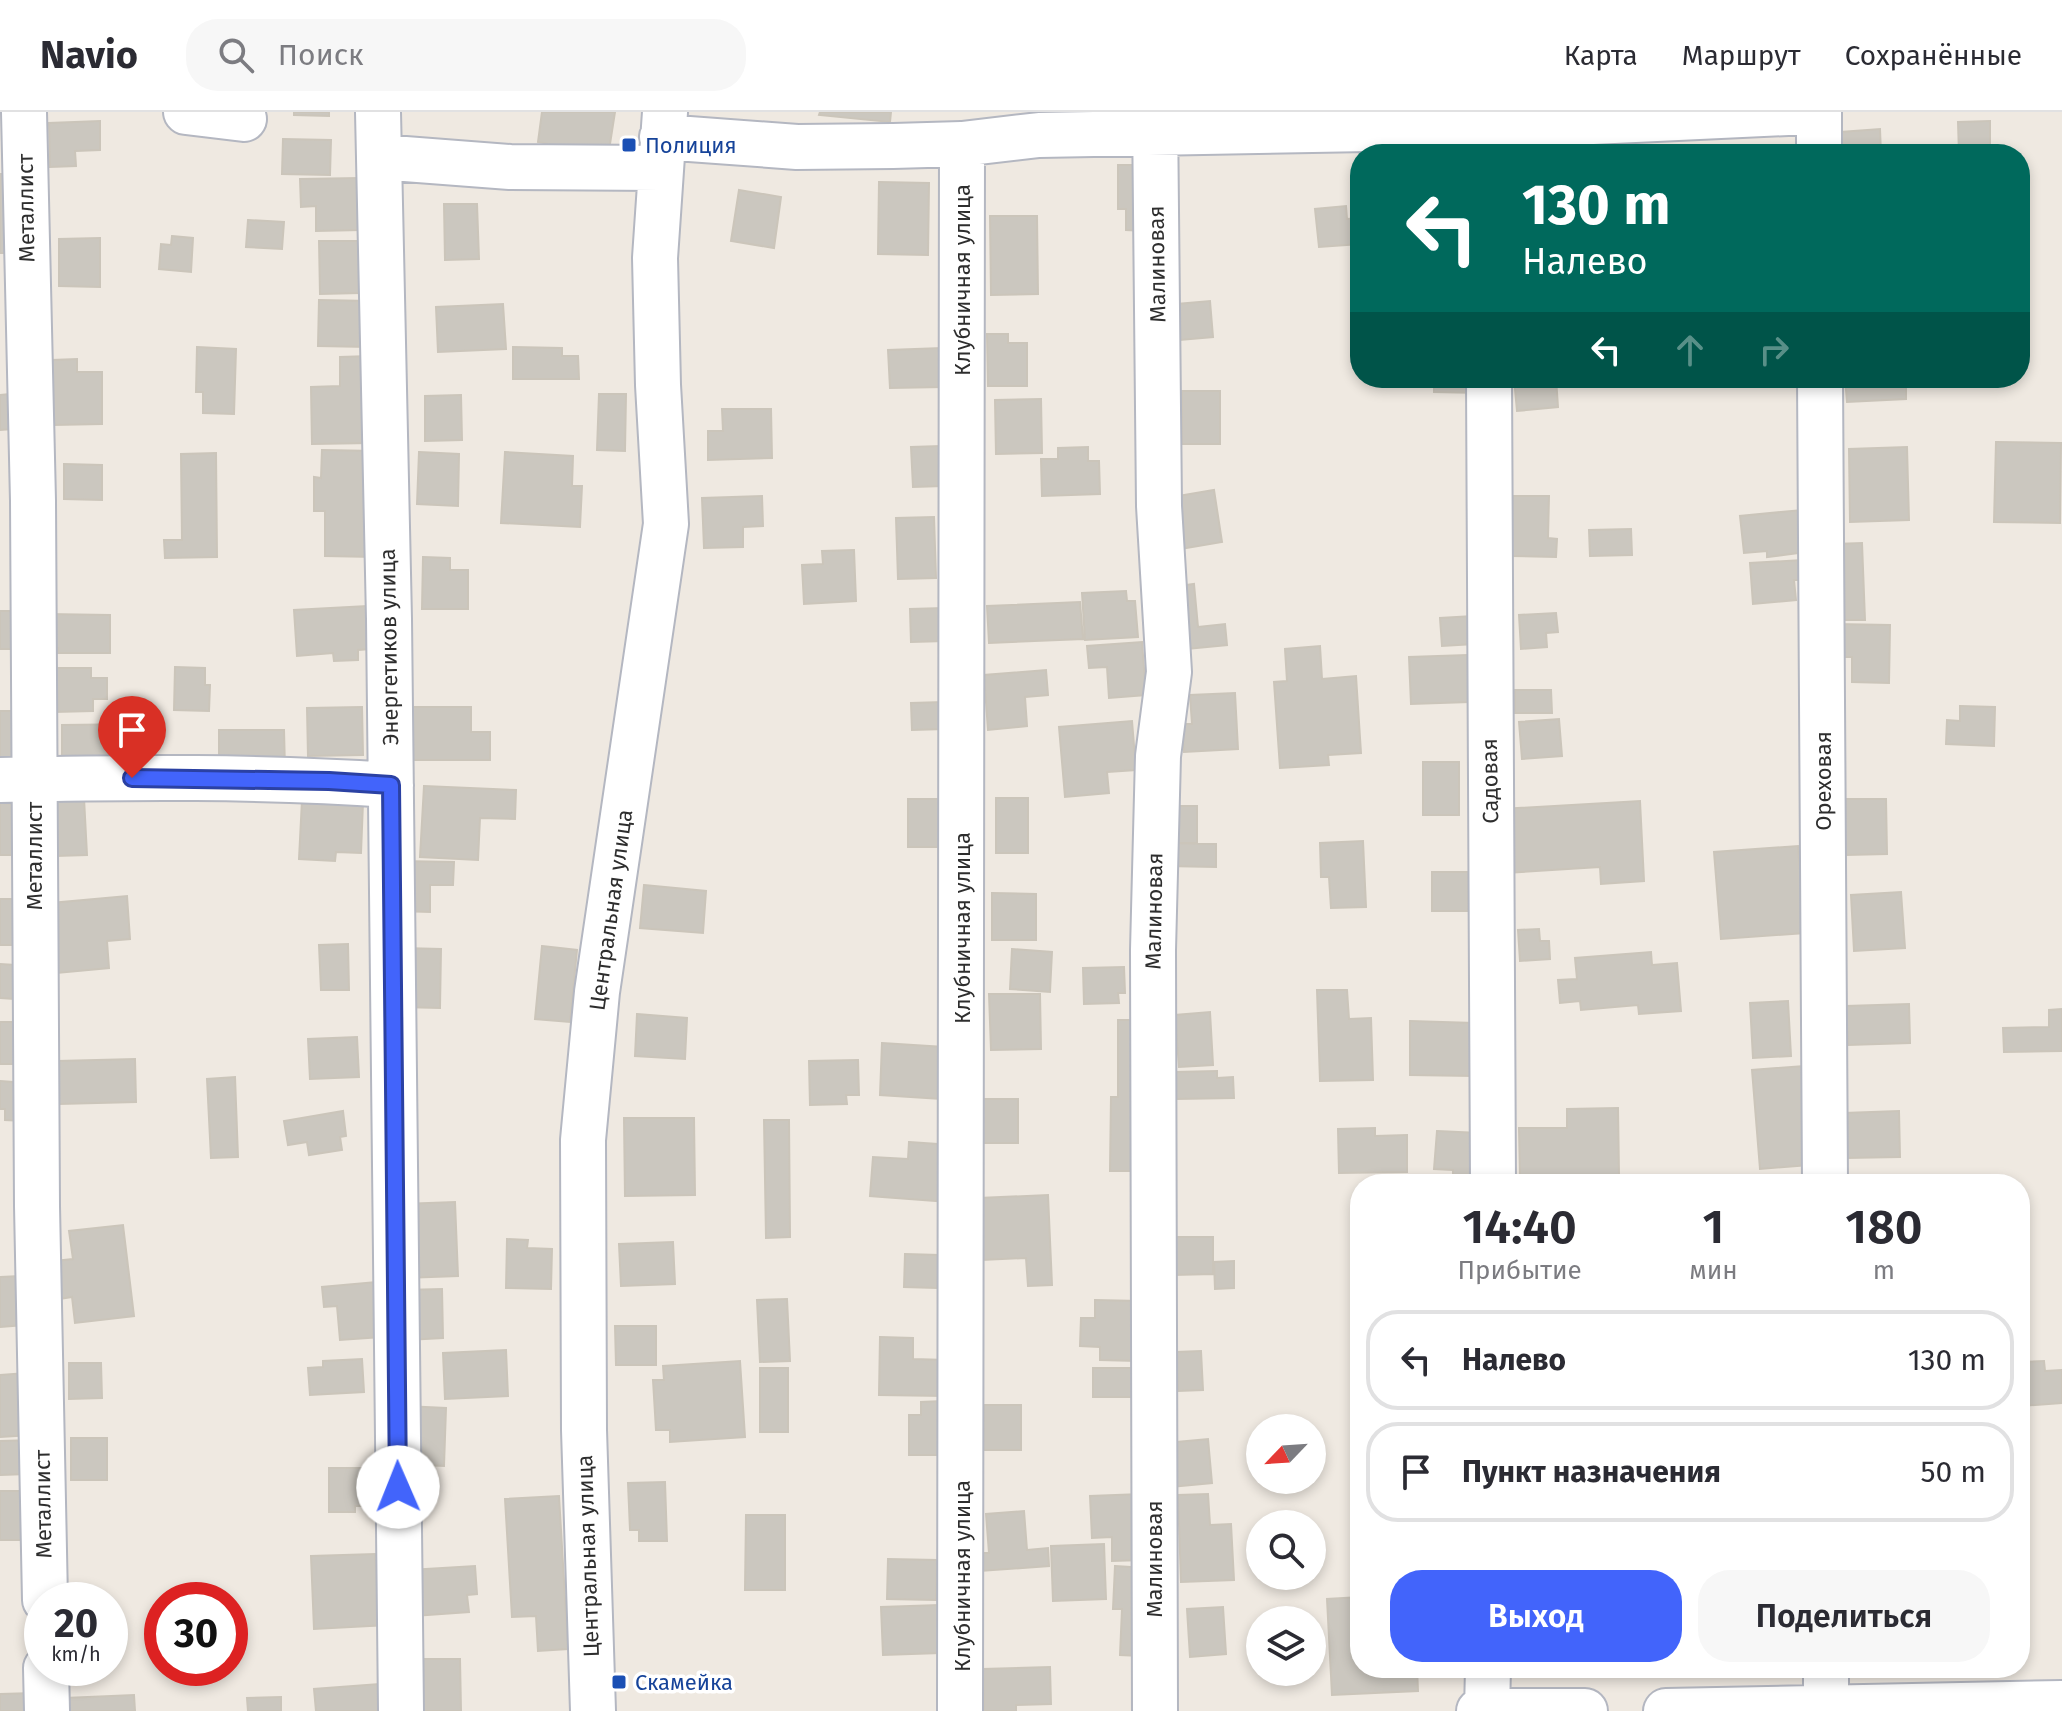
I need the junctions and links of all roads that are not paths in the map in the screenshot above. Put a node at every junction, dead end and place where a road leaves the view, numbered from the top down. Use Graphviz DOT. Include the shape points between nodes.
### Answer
graph roads {
  1 [pos="24,112"];
  2 [pos="186,112"];
  3 [pos="378,112"];
  4 [pos="1809,112"];
  5 [pos="1819,112"];
  6 [pos="244,119"];
  7 [pos="1155,123"];
  8 [pos="797,129"];
  9 [pos="1483,131"];
  10 [pos="662,139"];
  11 [pos="962,144"];
  12 [pos="1819,144"];
  13 [pos="379,157"];
  14 [pos="1489,388"];
  15 [pos="1820,388"];
  16 [pos="17,779"];
  17 [pos="391,785"];
  18 [pos="1493,1174"];
  19 [pos="1825,1174"];
  20 [pos="45,1582"];
  21 [pos="1488,1678"];
  22 [pos="46,1686"];
  23 [pos="1826,1688"];
  24 [pos="2062,1703"];
  25 [pos="1992,1708"];
  26 [pos="47,1711"];
  27 [pos="401,1711"];
  28 [pos="593,1711"];
  29 [pos="960,1711"];
  30 [pos="1155,1711"];
  31 [pos="1479,1711"];
  32 [pos="1487,1711"];
  33 [pos="1585,1711"];
  34 [pos="1666,1711"];
  1 -- 16 [label="street, Металлист" via="33,501"];
  2 -- 6 [label="street"];
  3 -- 13 [label="street, Энергетиков улица"];
  4 -- 9 [label="street"];
  5 -- 12 [label="street"];
  7 -- 9 [label="street"];
  7 -- 11 [label="street"];
  7 -- 30 [label="street, Малиновая" via="1159,506 1169,672 1158,756 1153,935"];
  8 -- 10 [label="street"];
  8 -- 11 [label="street"];
  10 -- 13 [label="street" via="510,167"];
  10 -- 28 [label="street, Центральная улица" via="655,274 666,524 597,992 583,1140 584,1430"];
  11 -- 29 [label="street, Клубничная улица"];
  13 -- 17 [label="street, Энергетиков улица"];
  14 -- 18 [label="street, Садовая"];
  15 -- 19 [label="street, Ореховая"];
  16 -- 17 [label="street"];
  16 -- 20 [label="street, Металлист" via="37,1221"];
  17 -- 27 [label="street, Энергетиков улица"];
  21 -- 32 [label="street"];
  22 -- 26 [label="street"];
  23 -- 25 [label="street"];
  23 -- 34 [label="street"];
  24 -- 25 [label="street"];
  31 -- 32 [label="street"];
  32 -- 33 [label="street"];
}
